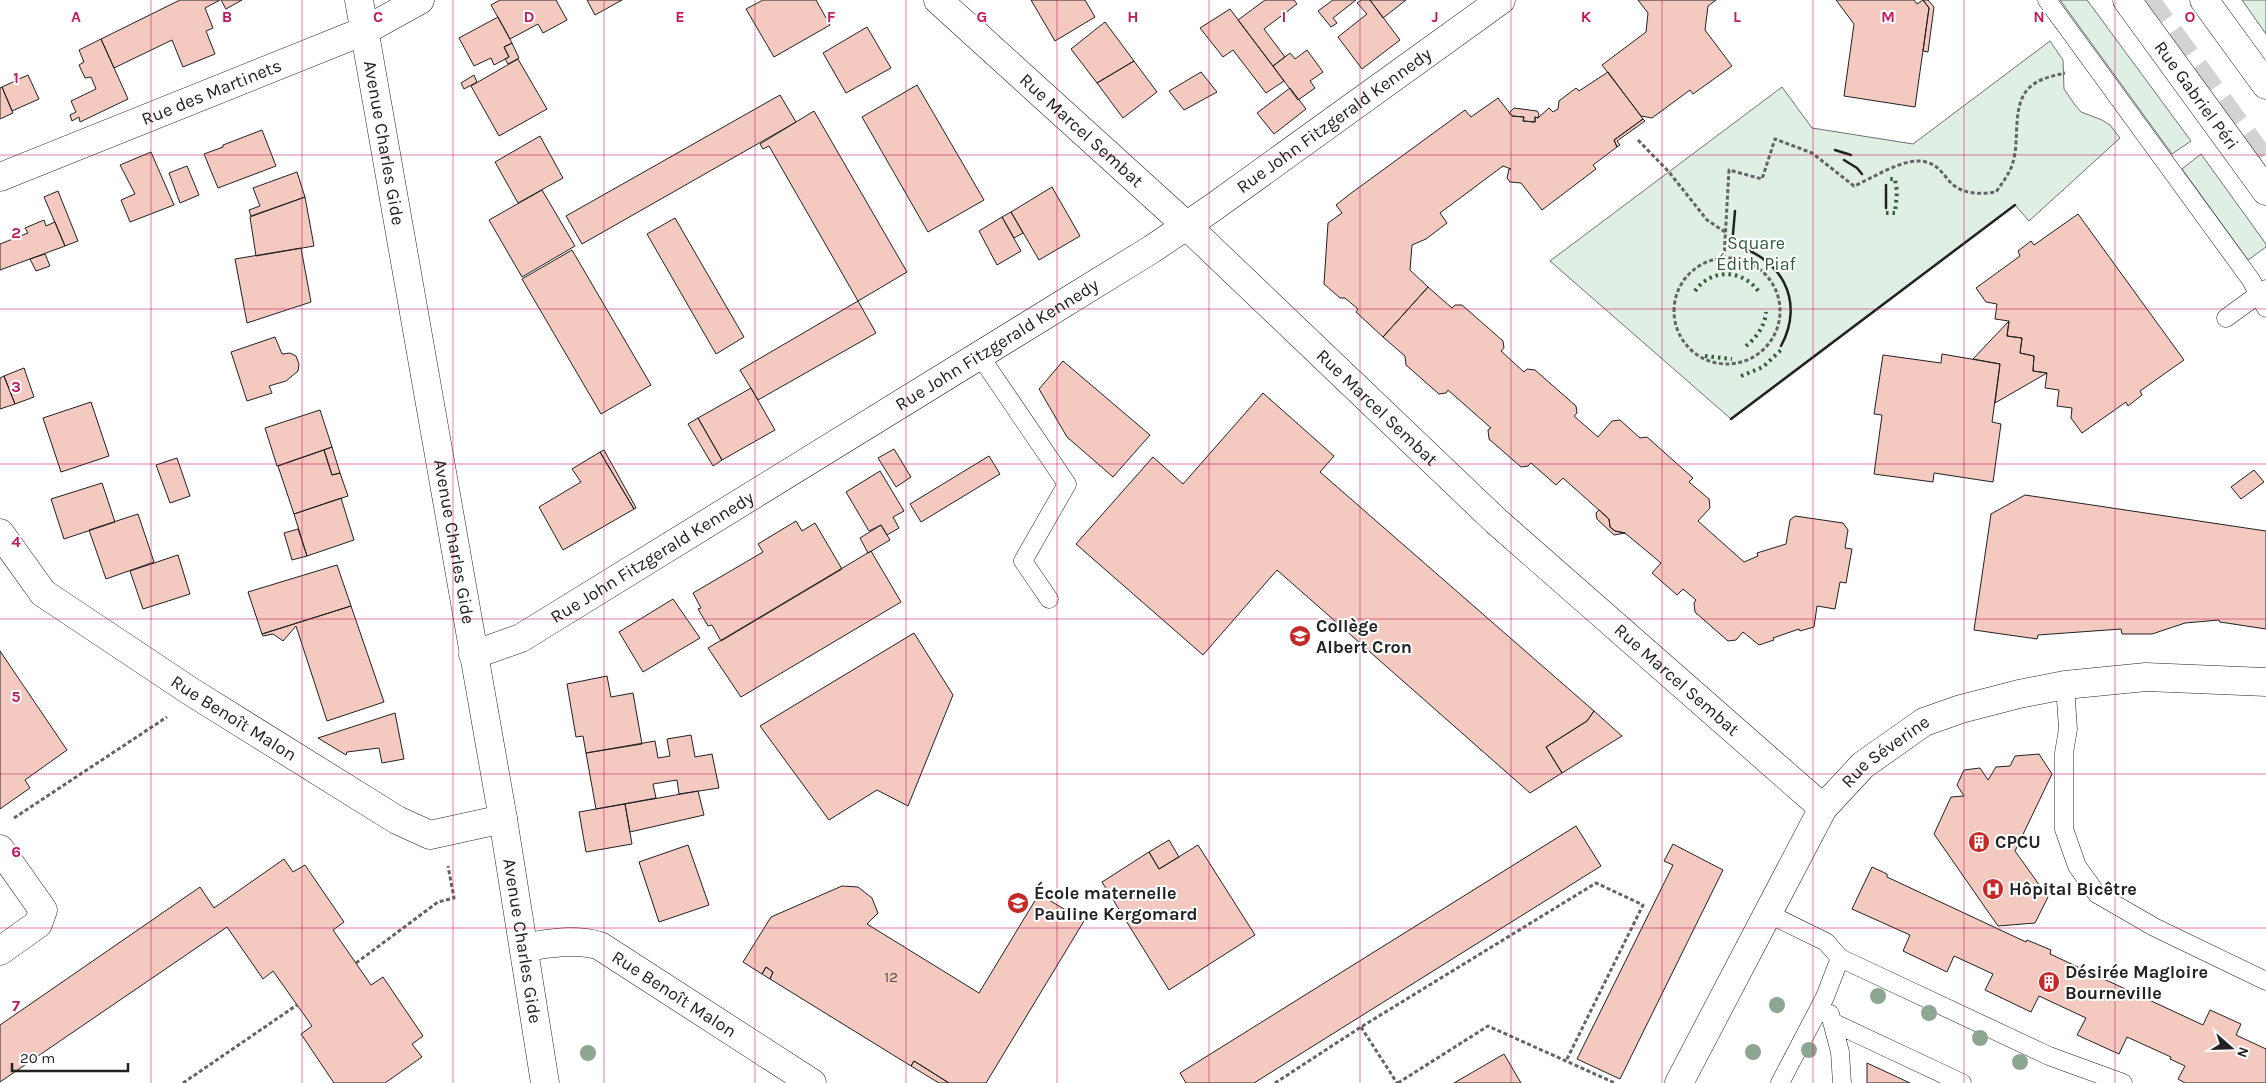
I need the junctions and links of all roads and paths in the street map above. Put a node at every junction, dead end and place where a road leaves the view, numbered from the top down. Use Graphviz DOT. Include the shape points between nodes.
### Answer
graph roads {
  1 [pos="359,0"];
  2 [pos="420,0"];
  3 [pos="938,0"];
  4 [pos="1501,0"];
  5 [pos="2047,0"];
  6 [pos="2127,0"];
  7 [pos="2204,0"];
  8 [pos="364,31"];
  9 [pos="2096,66"];
  10 [pos="2266,85"];
  11 [pos="1638,140"];
  12 [pos="0,177"];
  13 [pos="2266,191"];
  14 [pos="1187,226"];
  15 [pos="1725,232"];
  16 [pos="1724,258"];
  17 [pos="2264,297"];
  18 [pos="2226,318"];
  19 [pos="980,356"];
  20 [pos="0,532"];
  21 [pos="1049,598"];
  22 [pos="473,655"];
  23 [pos="2266,682"];
  24 [pos="2065,685"];
  25 [pos="190,691"];
  26 [pos="1823,808"];
  27 [pos="503,819"];
  28 [pos="8,822"];
  29 [pos="442,832"];
  30 [pos="0,849"];
  31 [pos="1767,913"];
  32 [pos="524,946"];
  33 [pos="0,951"];
  34 [pos="1840,958"];
  35 [pos="356,963"];
  36 [pos="2266,981"];
  37 [pos="1825,997"];
  38 [pos="297,1005"];
  39 [pos="1832,1022"];
  40 [pos="1361,1027"];
  41 [pos="1566,1061"];
  42 [pos="183,1083"];
  43 [pos="545,1083"];
  44 [pos="812,1083"];
  45 [pos="1275,1083"];
  46 [pos="1397,1083"];
  47 [pos="1615,1083"];
  48 [pos="1679,1083"];
  49 [pos="1780,1083"];
  50 [pos="1842,1083"];
  51 [pos="1962,1083"];
  52 [pos="2123,1083"];
  1 -- 8 [label="street, Avenue Charles Gide"];
  2 -- 8 [label="street, Rue des Martinets"];
  3 -- 14 [label="street, Rue Marcel Sembat"];
  4 -- 14 [label="street, Rue John Fitzgerald Kennedy"];
  5 -- 9 [label="lane"];
  6 -- 13 [label="street, Rue Gabriel Péri"];
  7 -- 10 [label="street"];
  8 -- 12 [label="street, Rue des Martinets"];
  8 -- 22 [label="street, Avenue Charles Gide"];
  9 -- 15 [label="path" via="2042,79 2028,88 2017,124 2014,160 2008,176 1996,192 1971,194 1953,185 1940,169 1926,162 1902,164 1854,186 1812,153 1775,139 1762,179 1729,170"];
  9 -- 17 [label="lane"];
  11 -- 15 [label="path" via="1707,220"];
  14 -- 19 [label="street, Rue John Fitzgerald Kennedy"];
  14 -- 26 [label="street, Rue Marcel Sembat" via="1496,520"];
  15 -- 16 [label="path"];
  16 -- 16 [label="path" via="1741,259 1762,270 1776,289 1781,313 1775,336 1760,354 1738,364 1714,363 1692,352 1678,333 1673,309 1680,286 1695,268"];
  17 -- 18 [label="lane"];
  19 -- 21 [label="lane" via="1067,484 1023,561"];
  19 -- 22 [label="street, Rue John Fitzgerald Kennedy" via="521,638"];
  20 -- 25 [label="street, Rue Benoît Malon" via="43,593"];
  22 -- 27 [label="street, Avenue Charles Gide"];
  23 -- 24 [label="street, Rue Séverine" via="2146,677"];
  24 -- 26 [label="street, Rue Séverine" via="1994,700 1924,722 1863,764"];
  24 -- 36 [label="lane" via="2068,729 2064,753 2064,829 2082,873 2097,894 2154,927"];
  25 -- 28 [label="path" via="179,709"];
  25 -- 29 [label="street, Rue Benoît Malon" via="397,820 430,835"];
  26 -- 31 [label="street, Rue Séverine"];
  27 -- 29 [label="street, Rue Benoît Malon"];
  27 -- 32 [label="street, Avenue Charles Gide"];
  29 -- 35 [label="path" via="454,898 438,902"];
  30 -- 33 [label="street" via="43,910 38,924"];
  31 -- 34 [label="lane" via="1826,942"];
  31 -- 48 [label="street, Rue Séverine"];
  32 -- 43 [label="street, Avenue Charles Gide"];
  32 -- 44 [label="street, Rue Benoît Malon" via="574,941 600,946"];
  34 -- 37 [label="lane"];
  34 -- 52 [label="lane" via="2049,1056"];
  37 -- 39 [label="lane"];
  37 -- 49 [label="lane"];
  38 -- 42 [label="path"];
  39 -- 50 [label="lane" via="1840,1052"];
  39 -- 51 [label="lane"];
  40 -- 41 [label="path" via="1596,883 1642,906"];
  40 -- 45 [label="path"];
  40 -- 46 [label="path"];
  41 -- 46 [label="path" via="1488,1026"];
  41 -- 47 [label="path"];
}
